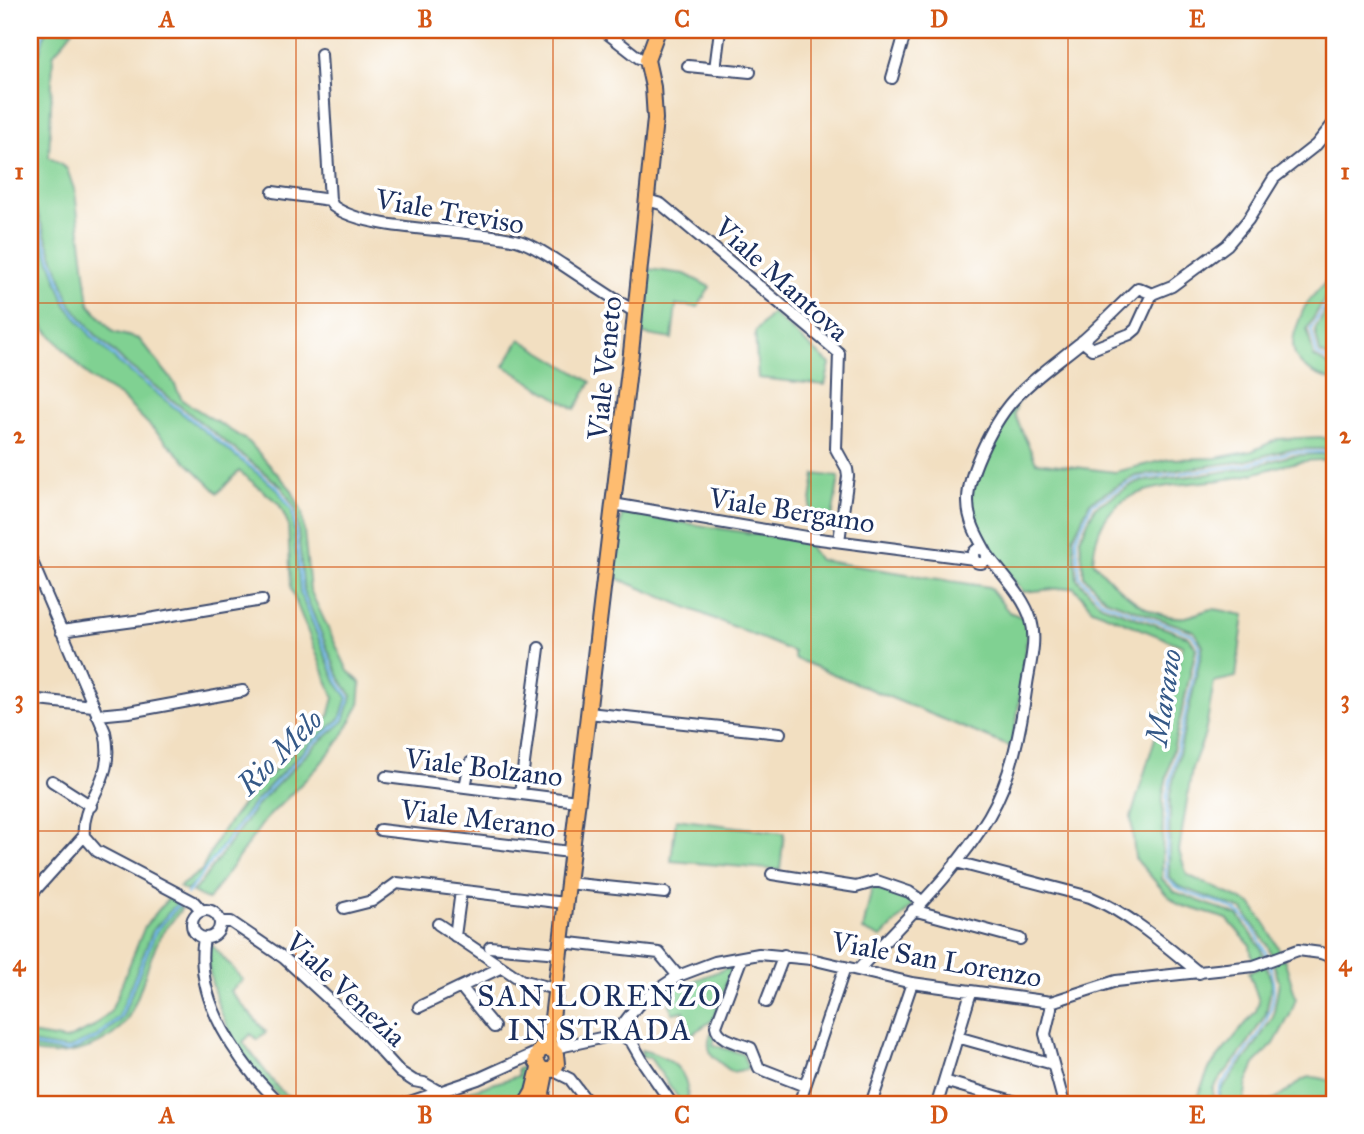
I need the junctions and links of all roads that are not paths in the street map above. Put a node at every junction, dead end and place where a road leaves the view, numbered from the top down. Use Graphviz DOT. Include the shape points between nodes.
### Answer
graph roads {
  1 [pos="603,30"];
  2 [pos="658,30"];
  3 [pos="720,30"];
  4 [pos="906,30"];
  5 [pos="321,54"];
  6 [pos="647,60"];
  7 [pos="688,66"];
  8 [pos="715,69"];
  9 [pos="750,72"];
  10 [pos="892,78"];
  11 [pos="1334,123"];
  12 [pos="273,192"];
  13 [pos="330,200"];
  14 [pos="647,200"];
  15 [pos="1152,294"];
  16 [pos="635,312"];
  17 [pos="1082,341"];
  18 [pos="613,504"];
  19 [pos="839,541"];
  20 [pos="978,555"];
  21 [pos="30,557"];
  22 [pos="262,600"];
  23 [pos="61,631"];
  24 [pos="539,648"];
  25 [pos="243,691"];
  26 [pos="30,699"];
  27 [pos="95,710"];
  28 [pos="588,713"];
  29 [pos="780,733"];
  30 [pos="470,763"];
  31 [pos="386,777"];
  32 [pos="52,781"];
  33 [pos="465,787"];
  34 [pos="520,794"];
  35 [pos="577,801"];
  36 [pos="91,806"];
  37 [pos="380,830"];
  38 [pos="84,836"];
  39 [pos="570,852"];
  40 [pos="956,862"];
  41 [pos="772,874"];
  42 [pos="567,883"];
  43 [pos="461,891"];
  44 [pos="665,893"];
  45 [pos="30,896"];
  46 [pos="922,901"];
  47 [pos="565,903"];
  48 [pos="198,907"];
  49 [pos="344,908"];
  50 [pos="914,910"];
  51 [pos="220,922"];
  52 [pos="438,924"];
  53 [pos="455,936"];
  54 [pos="204,939"];
  55 [pos="1020,940"];
  56 [pos="490,947"];
  57 [pos="560,948"];
  58 [pos="784,955"];
  59 [pos="742,957"];
  60 [pos="1334,958"];
  61 [pos="502,967"];
  62 [pos="845,967"];
  63 [pos="858,970"];
  64 [pos="1199,972"];
  65 [pos="678,976"];
  66 [pos="912,983"];
  67 [pos="461,987"];
  68 [pos="555,989"];
  69 [pos="971,992"];
  70 [pos="766,1002"];
  71 [pos="1051,1002"];
  72 [pos="419,1007"];
  73 [pos="494,1027"];
  74 [pos="617,1032"];
  75 [pos="957,1037"];
  76 [pos="547,1055"];
  77 [pos="1053,1064"];
  78 [pos="944,1080"];
  79 [pos="805,1086"];
  80 [pos="440,1092"];
  81 [pos="991,1100"];
  82 [pos="281,1104"];
  83 [pos="404,1104"];
  84 [pos="526,1104"];
  85 [pos="544,1104"];
  86 [pos="589,1104"];
  87 [pos="673,1104"];
  88 [pos="799,1104"];
  89 [pos="871,1104"];
  90 [pos="937,1104"];
  91 [pos="1023,1104"];
  92 [pos="1064,1104"];
  1 -- 6 [label="street"];
  2 -- 6 [label="main road"];
  3 -- 8 [label="street"];
  4 -- 10 [label="street"];
  5 -- 13 [label="street"];
  6 -- 14 [label="main road, Viale Veneto" via="655,119"];
  7 -- 8 [label="street"];
  8 -- 9 [label="street"];
  11 -- 15 [label="street" via="1316,145 1274,178 1227,245 1172,286"];
  12 -- 13 [label="street, Viale Treviso"];
  13 -- 16 [label="street, Viale Treviso" via="338,210 377,222 519,241"];
  14 -- 16 [label="main road, Viale Veneto"];
  14 -- 19 [label="street, Viale Mantova" via="662,204 839,353 836,449 848,476"];
  15 -- 17 [label="street" via="1138,288"];
  15 -- 17 [label="street" via="1130,334 1092,349"];
  16 -- 18 [label="main road, Viale Veneto"];
  17 -- 20 [label="street" via="1016,396 972,473 969,514"];
  18 -- 19 [label="street, Viale Bergamo"];
  18 -- 28 [label="main road, Viale Veneto"];
  19 -- 20 [label="street, Viale Bergamo"];
  20 -- 40 [label="street" via="996,566 1026,608 1033,625 1033,647 1013,755 990,814"];
  21 -- 23 [label="street"];
  22 -- 23 [label="street"];
  23 -- 27 [label="street"];
  24 -- 34 [label="street"];
  25 -- 27 [label="street" via="129,712"];
  26 -- 27 [label="street"];
  27 -- 36 [label="street" via="105,733 108,757"];
  28 -- 29 [label="street"];
  28 -- 35 [label="main road, Viale Veneto"];
  30 -- 33 [label="street"];
  31 -- 33 [label="street, Viale Bolzano"];
  32 -- 36 [label="street"];
  33 -- 34 [label="street, Viale Bolzano"];
  34 -- 35 [label="street, Viale Bolzano"];
  35 -- 39 [label="main road, Viale Veneto"];
  36 -- 38 [label="street"];
  37 -- 39 [label="street, Viale Merano"];
  38 -- 45 [label="street"];
  38 -- 48 [label="street" via="97,851"];
  39 -- 42 [label="main road, Viale Veneto"];
  40 -- 46 [label="street"];
  40 -- 64 [label="street" via="1104,903"];
  41 -- 46 [label="street" via="856,887 877,881"];
  42 -- 44 [label="street"];
  42 -- 47 [label="main road, Viale Veneto"];
  43 -- 47 [label="street"];
  43 -- 49 [label="street" via="397,883 372,901"];
  43 -- 53 [label="street"];
  46 -- 50 [label="street"];
  47 -- 57 [label="main road, Viale Veneto"];
  48 -- 51 [label="street" via="215,914"];
  48 -- 54 [label="street" via="192,927"];
  50 -- 55 [label="street"];
  50 -- 63 [label="street"];
  51 -- 54 [label="street" via="216,934"];
  51 -- 80 [label="street, Viale Venezia" via="231,922 284,958 400,1072"];
  52 -- 53 [label="street"];
  53 -- 61 [label="street"];
  54 -- 82 [label="street" via="203,973 224,1031 243,1063"];
  56 -- 57 [label="street"];
  57 -- 65 [label="street" via="659,953"];
  57 -- 68 [label="main road, Viale Veneto"];
  58 -- 59 [label="street, Viale San Lorenzo"];
  58 -- 62 [label="street, Viale San Lorenzo"];
  58 -- 70 [label="street"];
  59 -- 65 [label="street, Viale San Lorenzo"];
  59 -- 79 [label="street" via="717,1032 751,1048 759,1068"];
  60 -- 64 [label="street, Viale San Lorenzo" via="1298,950 1254,966"];
  61 -- 67 [label="street"];
  61 -- 68 [label="street" via="521,980"];
  62 -- 63 [label="street, Viale San Lorenzo"];
  62 -- 79 [label="street"];
  63 -- 66 [label="street, Viale San Lorenzo"];
  64 -- 71 [label="street, Viale San Lorenzo" via="1116,981"];
  65 -- 74 [label="street, Viale San Lorenzo" via="644,1000"];
  66 -- 69 [label="street, Viale San Lorenzo"];
  66 -- 89 [label="street"];
  67 -- 72 [label="street"];
  67 -- 73 [label="street"];
  68 -- 76 [label="main road, Viale Veneto"];
  69 -- 71 [label="street, Viale San Lorenzo"];
  69 -- 75 [label="street"];
  71 -- 77 [label="street" via="1045,1034"];
  74 -- 76 [label="street" via="559,1047"];
  74 -- 87 [label="street" via="631,1041"];
  75 -- 77 [label="street"];
  75 -- 78 [label="street"];
  76 -- 80 [label="street"];
  76 -- 84 [label="main road"];
  76 -- 85 [label="main road"];
  76 -- 86 [label="street"];
  77 -- 92 [label="street"];
  78 -- 81 [label="street"];
  78 -- 90 [label="street"];
  79 -- 88 [label="street"];
  80 -- 83 [label="street"];
  81 -- 91 [label="street"];
}
